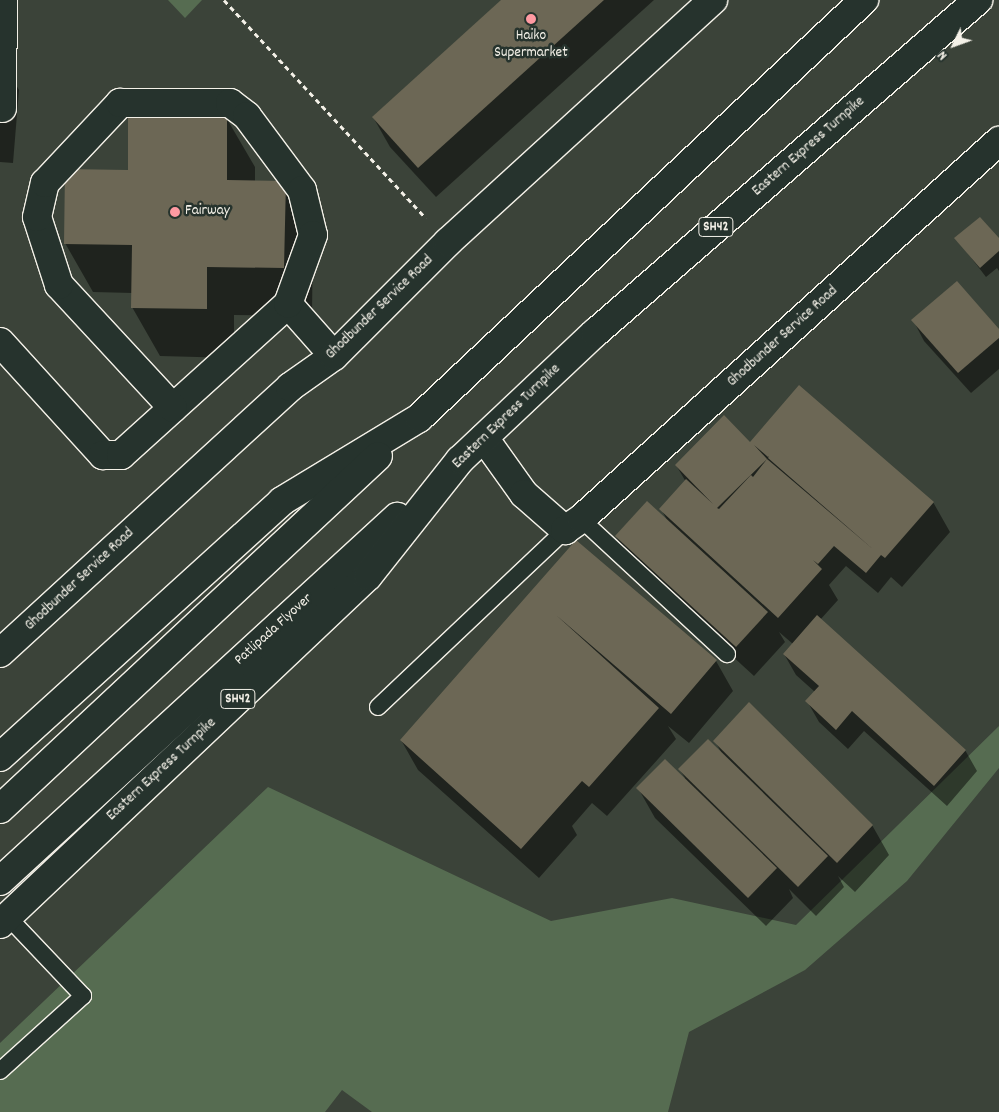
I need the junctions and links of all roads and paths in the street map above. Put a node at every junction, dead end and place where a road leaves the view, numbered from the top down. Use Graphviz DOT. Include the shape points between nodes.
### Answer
graph roads {
  1 [pos="3,0"];
  2 [pos="224,0"];
  3 [pos="713,0"];
  4 [pos="864,0"];
  5 [pos="978,0"];
  6 [pos="2,108"];
  7 [pos="999,141"];
  8 [pos="448,242"];
  9 [pos="288,304"];
  10 [pos="0,342"];
  11 [pos="334,356"];
  12 [pos="173,408"];
  13 [pos="419,418"];
  14 [pos="484,438"];
  15 [pos="460,460"];
  16 [pos="573,525"];
  17 [pos="0,653"];
  18 [pos="727,654"];
  19 [pos="378,707"];
  20 [pos="0,757"];
  21 [pos="0,809"];
  22 [pos="0,881"];
  23 [pos="4,920"];
  24 [pos="0,1071"];
  1 -- 6 [label="main road"];
  2 -- 8 [label="path"];
  3 -- 8 [label="main road, Ghodbunder Service Road"];
  4 -- 13 [label="main road"];
  5 -- 14 [label="main road, Eastern Express Turnpike / SH42" via="595,333"];
  7 -- 16 [label="main road, Ghodbunder Service Road"];
  8 -- 11 [label="main road, Ghodbunder Service Road"];
  9 -- 11 [label="main road"];
  9 -- 12 [label="main road"];
  9 -- 12 [label="main road" via="313,235 302,190 247,116 230,103 120,103 45,183 37,217 59,285"];
  10 -- 12 [label="main road" via="103,455 121,455"];
  11 -- 17 [label="main road, Ghodbunder Service Road" via="290,387"];
  13 -- 20 [label="main road" via="282,501"];
  13 -- 21 [label="main road"];
  14 -- 15 [label="main road, Eastern Express Turnpike / SH42"];
  14 -- 16 [label="main road" via="524,494"];
  15 -- 22 [label="main road, Patlipada Flyover"];
  15 -- 23 [label="main road, Eastern Express Turnpike / SH42" via="368,576"];
  16 -- 18 [label="lane"];
  16 -- 19 [label="lane, Ghodbunder Service Road"];
  23 -- 24 [label="lane" via="83,996"];
}
